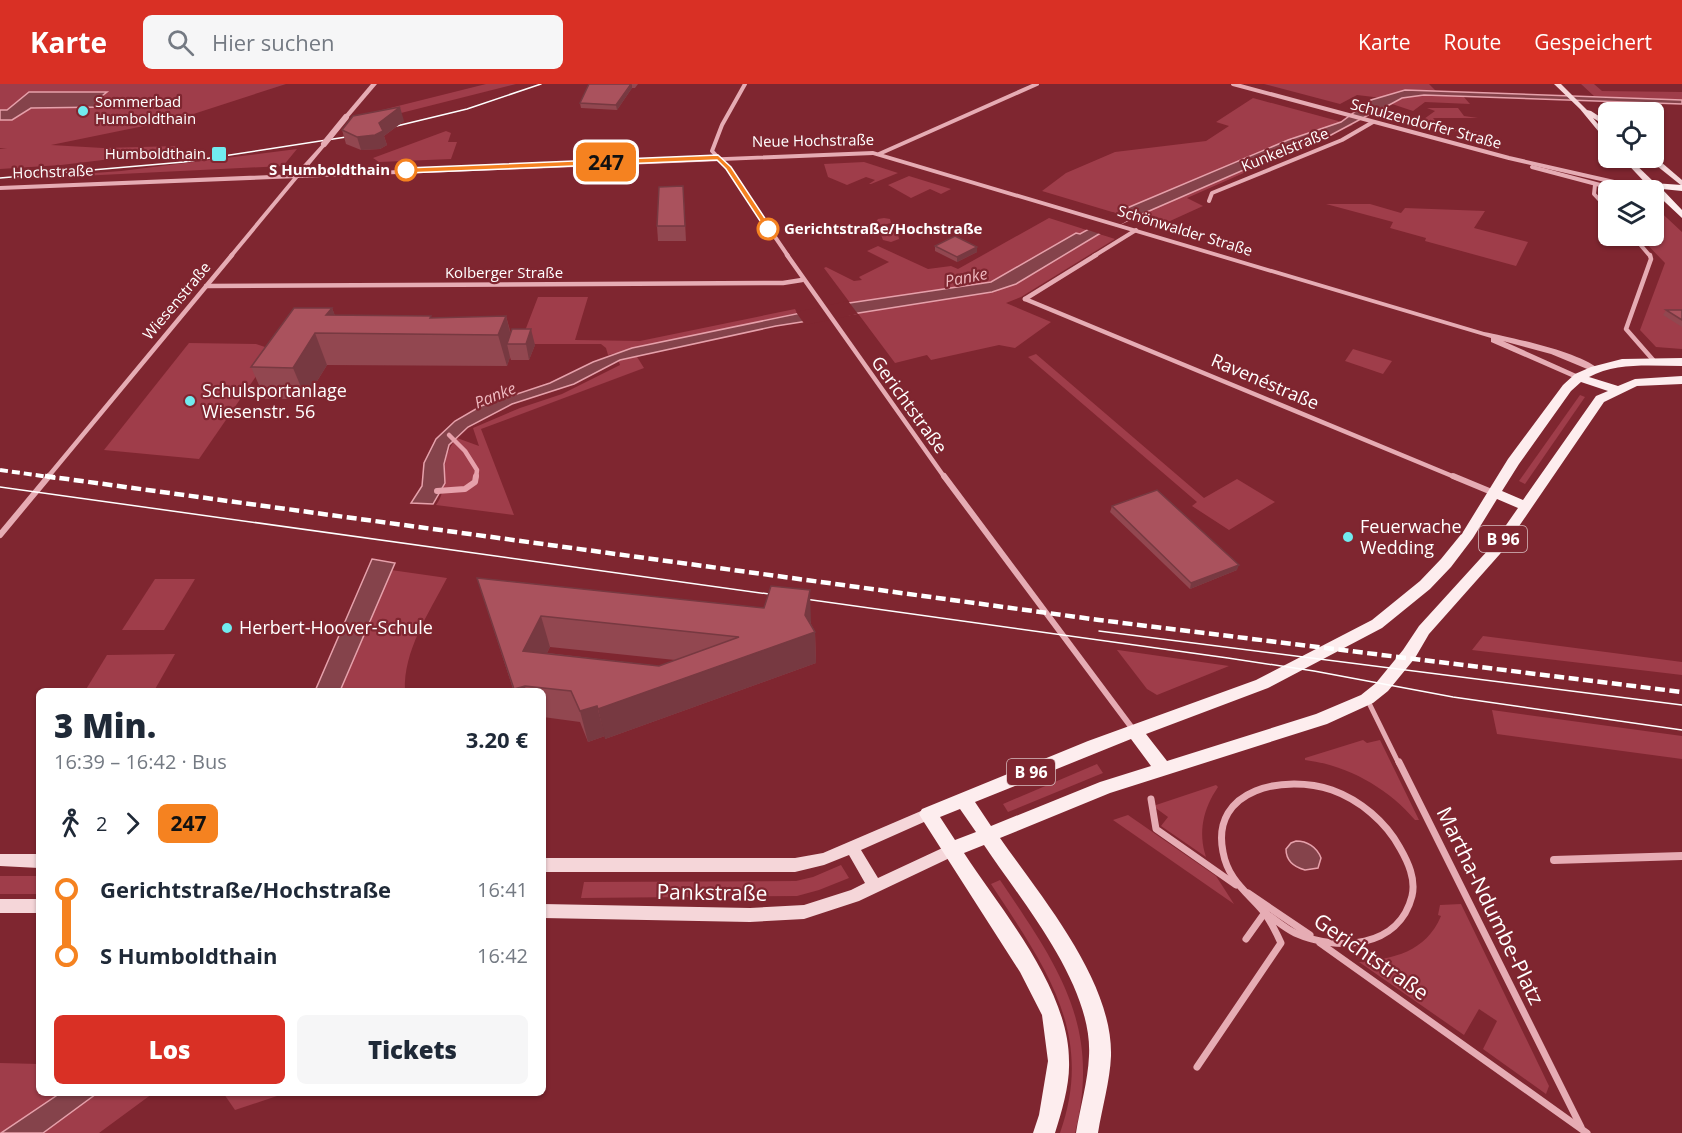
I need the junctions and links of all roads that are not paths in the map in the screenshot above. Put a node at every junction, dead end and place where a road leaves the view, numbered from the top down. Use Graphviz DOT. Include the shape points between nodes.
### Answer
graph roads {
  1 [pos="374,84"];
  2 [pos="745,84"];
  3 [pos="1037,84"];
  4 [pos="1233,84"];
  5 [pos="1557,84"];
  6 [pos="1582,108"];
  7 [pos="1598,118"];
  8 [pos="1373,122"];
  9 [pos="1598,128"];
  10 [pos="879,154"];
  11 [pos="718,158"];
  12 [pos="1509,158"];
  13 [pos="1634,168"];
  14 [pos="1662,168"];
  15 [pos="298,175"];
  16 [pos="1605,180"];
  17 [pos="1645,180"];
  18 [pos="1595,185"];
  19 [pos="1598,186"];
  20 [pos="1682,186"];
  21 [pos="0,188"];
  22 [pos="1664,191"];
  23 [pos="1664,195"];
  24 [pos="1598,198"];
  25 [pos="1664,199"];
  26 [pos="1682,199"];
  27 [pos="1209,201"];
  28 [pos="1682,215"];
  29 [pos="1136,230"];
  30 [pos="1642,246"];
  31 [pos="802,280"];
  32 [pos="206,286"];
  33 [pos="1482,334"];
  34 [pos="1654,361"];
  35 [pos="1682,362"];
  36 [pos="1595,369"];
  37 [pos="1579,377"];
  38 [pos="1682,380"];
  39 [pos="1617,390"];
  40 [pos="1494,493"];
  41 [pos="1526,506"];
  42 [pos="0,535"];
  43 [pos="1367,699"];
  44 [pos="1135,732"];
  45 [pos="1163,768"];
  46 [pos="964,800"];
  47 [pos="1151,800"];
  48 [pos="928,814"];
  49 [pos="988,834"];
  50 [pos="852,847"];
  51 [pos="951,850"];
  52 [pos="1682,856"];
  53 [pos="0,860"];
  54 [pos="1554,860"];
  55 [pos="36,861"];
  56 [pos="546,866"];
  57 [pos="1236,885"];
  58 [pos="875,887"];
  59 [pos="0,906"];
  60 [pos="36,906"];
  61 [pos="1267,910"];
  62 [pos="546,911"];
  63 [pos="1246,939"];
  64 [pos="1316,940"];
  65 [pos="1197,1067"];
  66 [pos="1584,1131"];
  67 [pos="1044,1133"];
  68 [pos="1087,1133"];
  1 -- 15 [label="street, Wiesenstraße, bridge"];
  2 -- 11 [label="street" via="711,149"];
  3 -- 10 [label="street, Neue Hochstraße"];
  4 -- 8 [label="street, Schulzendorfer Straße"];
  5 -- 6 [label="main road"];
  6 -- 7 [label="main road"];
  6 -- 9 [label="main road"];
  8 -- 12 [label="street, Schulzendorfer Straße"];
  8 -- 27 [label="street, Kunkelstraße" via="1346,138 1212,193"];
  10 -- 11 [label="street, Neue Hochstraße"];
  10 -- 29 [label="street, Schönwalder Straße"];
  11 -- 15 [label="street, Hochstraße"];
  11 -- 31 [label="street, Gerichtstraße"];
  12 -- 16 [label="street, Schulzendorfer Straße"];
  12 -- 18 [label="street, Schulzendorfer Straße"];
  13 -- 17 [label="main road"];
  14 -- 20 [label="main road"];
  15 -- 21 [label="street, Hochstraße"];
  15 -- 32 [label="street, Wiesenstraße"];
  18 -- 19 [label="street, Schulzendorfer Straße"];
  18 -- 24 [label="street"];
  20 -- 22 [label="main road"];
  23 -- 26 [label="main road"];
  25 -- 28 [label="main road"];
  29 -- 33 [label="street, Schönwalder Straße"];
  29 -- 40 [label="street, Ravenéstraße" via="1026,298"];
  30 -- 34 [label="street" via="1651,259 1626,329"];
  31 -- 32 [label="street, Kolberger Straße"];
  31 -- 44 [label="street, Gerichtstraße"];
  32 -- 42 [label="street, Wiesenstraße"];
  33 -- 36 [label="street, Schönwalder Straße" via="1514,340"];
  33 -- 37 [label="street, Schönwalder Straße"];
  34 -- 35 [label="main road, B 96"];
  34 -- 36 [label="main road, B 96"];
  36 -- 37 [label="main road, B 96"];
  36 -- 39 [label="main road"];
  37 -- 39 [label="main road"];
  37 -- 40 [label="main road, B 96" via="1567,388"];
  38 -- 39 [label="main road, B 96" via="1635,383"];
  39 -- 41 [label="main road, B 96" via="1594,405"];
  40 -- 41 [label="main road, B 96"];
  40 -- 44 [label="main road, B 96" via="1446,563 1377,624 1262,684"];
  41 -- 43 [label="main road, B 96" via="1474,577 1424,630 1382,687"];
  43 -- 45 [label="main road, B 96" via="1321,719"];
  43 -- 66 [label="street, Martha-Ndumbe-Platz"];
  44 -- 45 [label="main road"];
  44 -- 46 [label="main road, B 96"];
  45 -- 49 [label="main road, B 96"];
  46 -- 48 [label="main road, B 96"];
  46 -- 49 [label="main road"];
  47 -- 57 [label="street, Gerichtstraße" via="1156,829"];
  48 -- 50 [label="main road, Pankstraße"];
  48 -- 51 [label="main road"];
  49 -- 51 [label="main road, B 96"];
  49 -- 68 [label="main road" via="1075,964 1093,1008 1100,1056"];
  50 -- 56 [label="main road, Pankstraße" via="824,859 795,865"];
  50 -- 58 [label="main road"];
  51 -- 58 [label="main road, Pankstraße"];
  51 -- 67 [label="main road" via="1027,965 1052,1013 1059,1061"];
  52 -- 54 [label="street"];
  53 -- 55 [label="main road"];
  57 -- 61 [label="street, Gerichtstraße"];
  57 -- 64 [label="street" via="1222,849 1223,826 1232,807 1252,790 1279,783 1309,784 1361,805 1384,824 1401,846 1412,873 1413,893 1404,919 1383,936 1353,945"];
  58 -- 62 [label="main road, Pankstraße" via="838,903 778,915"];
  59 -- 60 [label="main road"];
  61 -- 63 [label="street"];
  61 -- 64 [label="street, Gerichtstraße"];
  61 -- 65 [label="street" via="1281,943"];
  64 -- 66 [label="street, Gerichtstraße"];
}
